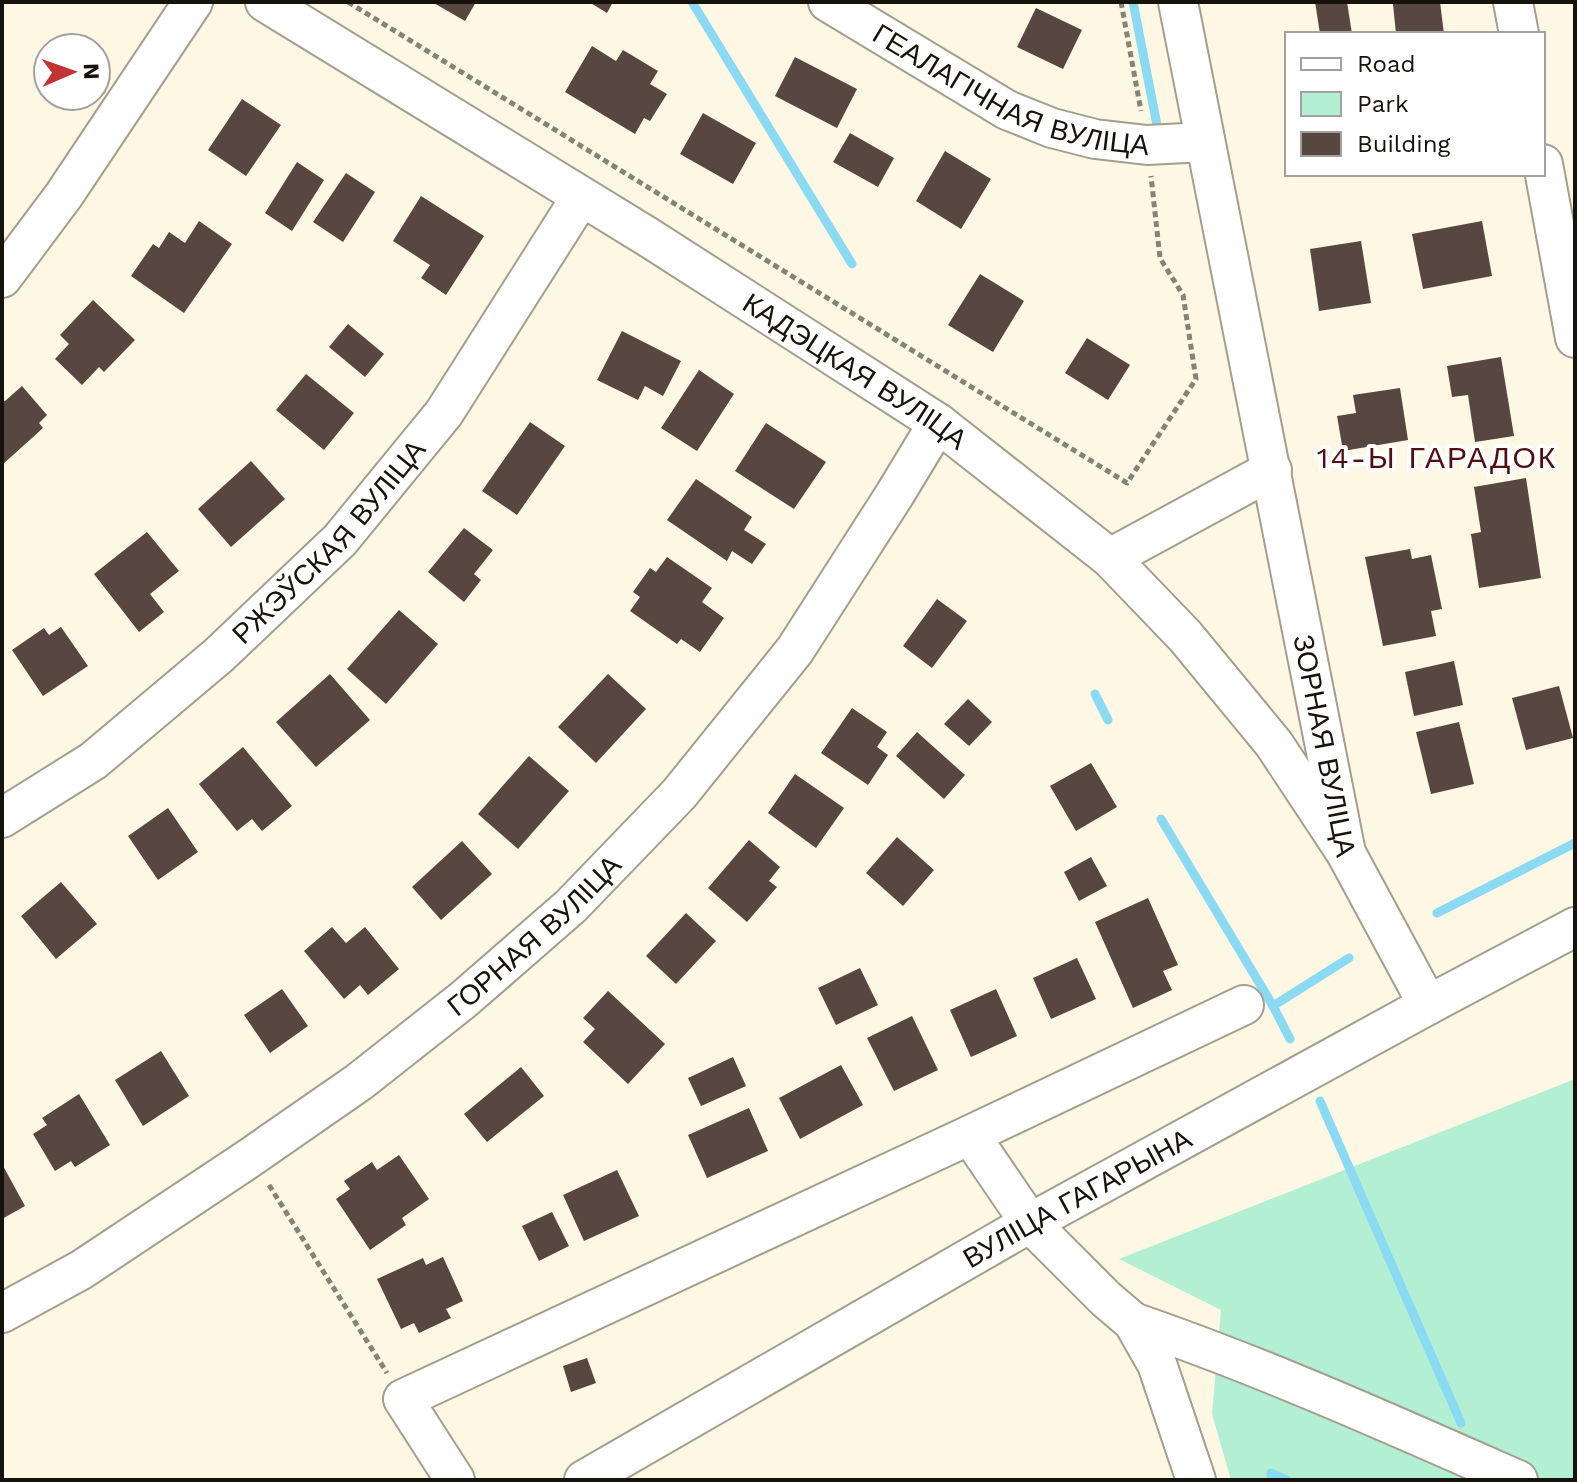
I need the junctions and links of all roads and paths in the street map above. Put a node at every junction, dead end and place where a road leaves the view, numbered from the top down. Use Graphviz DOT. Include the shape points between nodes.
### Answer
graph roads {
  1 [pos="193,2"];
  2 [pos="265,2"];
  3 [pos="348,2"];
  4 [pos="828,2"];
  5 [pos="1121,2"];
  6 [pos="1178,2"];
  7 [pos="1513,2"];
  8 [pos="1519,32"];
  9 [pos="1205,142"];
  10 [pos="1147,145"];
  11 [pos="1545,175"];
  12 [pos="581,197"];
  13 [pos="2,278"];
  14 [pos="1575,338"];
  15 [pos="938,423"];
  16 [pos="1272,470"];
  17 [pos="1110,558"];
  18 [pos="2,818"];
  19 [pos="1346,853"];
  20 [pos="1575,927"];
  21 [pos="1244,1005"];
  22 [pos="1428,1005"];
  23 [pos="970,1135"];
  24 [pos="251,1157"];
  25 [pos="1030,1223"];
  26 [pos="2,1313"];
  27 [pos="1133,1322"];
  28 [pos="403,1399"];
  29 [pos="455,1480"];
  30 [pos="584,1480"];
  31 [pos="1196,1480"];
  32 [pos="1518,1480"];
  1 -- 13 [label="street"];
  2 -- 12 [label="street, КАДЭЦКАЯ ВУЛІЦА"];
  3 -- 10 [label="path" via="1127,483 1196,379 1183,295 1160,258"];
  4 -- 10 [label="street, ГЕАЛАГІЧНАЯ ВУЛІЦА" via="1007,110 1095,139"];
  5 -- 10 [label="path"];
  6 -- 9 [label="street, ЗОРНАЯ ВУЛІЦА"];
  7 -- 8 [label="street"];
  9 -- 10 [label="street, ГЕАЛАГІЧНАЯ ВУЛІЦА"];
  9 -- 16 [label="street, ЗОРНАЯ ВУЛІЦА"];
  11 -- 14 [label="street"];
  12 -- 15 [label="street, КАДЭЦКАЯ ВУЛІЦА"];
  12 -- 18 [label="street, РЖЭЎСКАЯ ВУЛІЦА" via="444,413 340,540 219,655 93,761"];
  15 -- 17 [label="street, КАДЭЦКАЯ ВУЛІЦА"];
  15 -- 24 [label="street, ГОРНАЯ ВУЛІЦА" via="795,650 679,794 571,906 463,1000 359,1082"];
  16 -- 17 [label="street"];
  16 -- 19 [label="street, ЗОРНАЯ ВУЛІЦА"];
  17 -- 19 [label="street, КАДЭЦКАЯ ВУЛІЦА" via="1185,636 1274,744"];
  19 -- 22 [label="street, ЗОРНАЯ ВУЛІЦА"];
  20 -- 22 [label="street, ВУЛІЦА ГАГАРЫНА"];
  21 -- 23 [label="street"];
  22 -- 25 [label="street, ВУЛІЦА ГАГАРЫНА"];
  23 -- 25 [label="street"];
  23 -- 28 [label="street"];
  24 -- 26 [label="street, ГОРНАЯ ВУЛІЦА" via="81,1270"];
  24 -- 28 [label="path"];
  25 -- 27 [label="street"];
  25 -- 30 [label="street, ВУЛІЦА ГАГАРЫНА"];
  27 -- 31 [label="street" via="1157,1364"];
  27 -- 32 [label="street" via="1325,1396"];
  28 -- 29 [label="street"];
}
